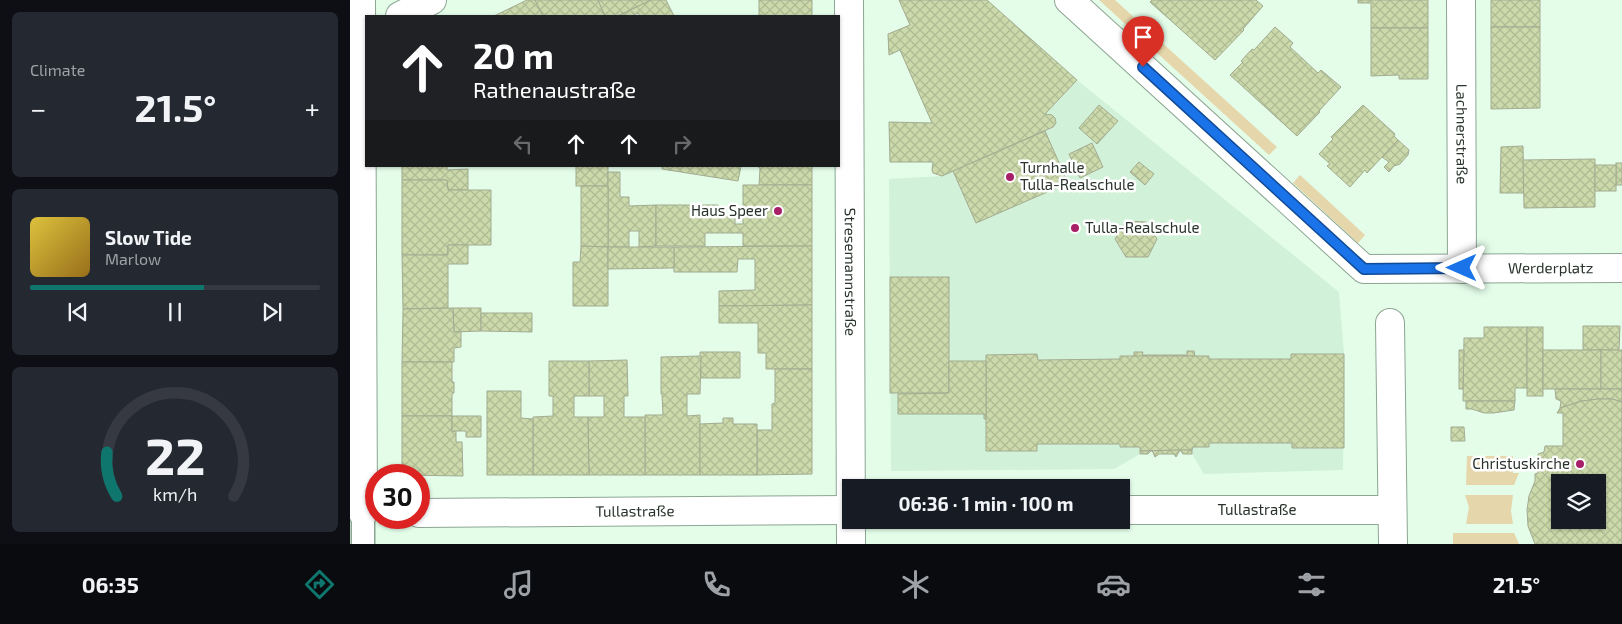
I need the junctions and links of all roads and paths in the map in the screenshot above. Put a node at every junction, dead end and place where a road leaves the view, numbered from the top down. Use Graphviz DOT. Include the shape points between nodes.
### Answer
graph roads {
  1 [pos="361,0"];
  2 [pos="432,0"];
  3 [pos="849,0"];
  4 [pos="1069,0"];
  5 [pos="1461,0"];
  6 [pos="402,15"];
  7 [pos="359,36"];
  8 [pos="1462,268"];
  9 [pos="1622,268"];
  10 [pos="1390,323"];
  11 [pos="851,479"];
  12 [pos="842,510"];
  13 [pos="1130,510"];
  14 [pos="1392,510"];
  15 [pos="363,513"];
  16 [pos="430,513"];
  17 [pos="851,529"];
  18 [pos="363,544"];
  19 [pos="851,544"];
  20 [pos="1393,544"];
  1 -- 7 [label="street"];
  2 -- 6 [label="street"];
  3 -- 11 [label="street, Stresemannstraße"];
  4 -- 8 [label="street, Werderplatz" via="1364,269"];
  5 -- 8 [label="street, Lachnerstraße"];
  7 -- 15 [label="street"];
  8 -- 9 [label="street, Werderplatz"];
  10 -- 14 [label="street"];
  12 -- 16 [label="street, Tullastraße"];
  13 -- 14 [label="street, Tullastraße"];
  14 -- 20 [label="street"];
  15 -- 18 [label="street"];
  17 -- 19 [label="street, Stresemannstraße"];
}
